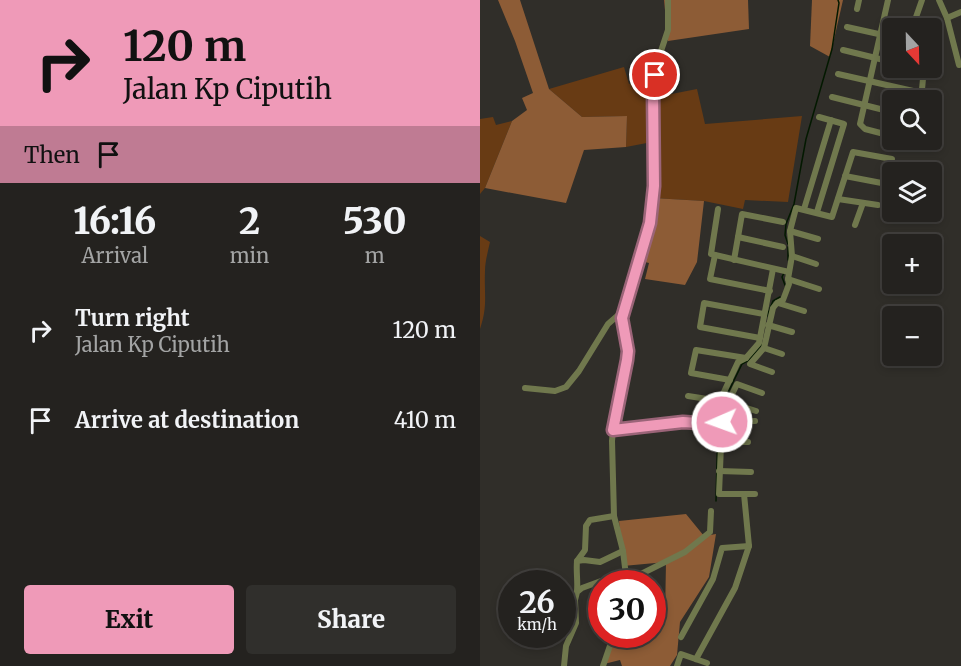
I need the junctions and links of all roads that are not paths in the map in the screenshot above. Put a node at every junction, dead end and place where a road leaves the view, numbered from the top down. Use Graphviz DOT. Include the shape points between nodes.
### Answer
graph roads {
  1 [pos="668,0"];
  2 [pos="859,0"];
  3 [pos="888,0"];
  4 [pos="922,0"];
  5 [pos="939,0"];
  6 [pos="857,9"];
  7 [pos="961,12"];
  8 [pos="916,18"];
  9 [pos="947,18"];
  10 [pos="847,27"];
  11 [pos="880,34"];
  12 [pos="843,50"];
  13 [pos="876,59"];
  14 [pos="882,60"];
  15 [pos="958,65"];
  16 [pos="838,74"];
  17 [pos="870,81"];
  18 [pos="909,90"];
  19 [pos="832,97"];
  20 [pos="864,105"];
  21 [pos="882,110"];
  22 [pos="819,117"];
  23 [pos="831,120"];
  24 [pos="882,133"];
  25 [pos="892,159"];
  26 [pos="845,176"];
  27 [pos="882,183"];
  28 [pos="838,199"];
  29 [pos="864,203"];
  30 [pos="878,205"];
  31 [pos="718,209"];
  32 [pos="804,209"];
  33 [pos="817,212"];
  34 [pos="783,222"];
  35 [pos="855,225"];
  36 [pos="790,231"];
  37 [pos="738,237"];
  38 [pos="818,239"];
  39 [pos="783,247"];
  40 [pos="715,255"];
  41 [pos="792,256"];
  42 [pos="734,260"];
  43 [pos="816,264"];
  44 [pos="773,268"];
  45 [pos="786,274"];
  46 [pos="819,289"];
  47 [pos="770,291"];
  48 [pos="777,303"];
  49 [pos="624,310"];
  50 [pos="804,311"];
  51 [pos="764,314"];
  52 [pos="768,325"];
  53 [pos="792,332"];
  54 [pos="760,338"];
  55 [pos="764,348"];
  56 [pos="782,354"];
  57 [pos="746,358"];
  58 [pos="772,372"];
  59 [pos="730,380"];
  60 [pos="525,388"];
  61 [pos="762,393"];
  62 [pos="688,396"];
  63 [pos="720,401"];
  64 [pos="728,402"];
  65 [pos="756,411"];
  66 [pos="722,421"];
  67 [pos="755,421"];
  68 [pos="714,424"];
  69 [pos="613,430"];
  70 [pos="722,442"];
  71 [pos="748,442"];
  72 [pos="719,471"];
  73 [pos="751,472"];
  74 [pos="744,494"];
  75 [pos="755,494"];
  76 [pos="711,511"];
  77 [pos="614,516"];
  78 [pos="749,546"];
  79 [pos="623,551"];
  80 [pos="577,561"];
  81 [pos="625,570"];
  82 [pos="651,570"];
  83 [pos="588,586"];
  84 [pos="577,592"];
  85 [pos="681,637"];
  86 [pos="609,648"];
  87 [pos="696,659"];
  88 [pos="707,663"];
  89 [pos="564,666"];
  90 [pos="603,666"];
  91 [pos="677,666"];
  1 -- 49 [label="street" via="668,30 653,88 654,186 650,223"];
  2 -- 6 [label="street"];
  3 -- 11 [label="street"];
  4 -- 8 [label="street"];
  5 -- 9 [label="street"];
  7 -- 9 [label="street"];
  9 -- 15 [label="street"];
  10 -- 11 [label="street"];
  11 -- 13 [label="street"];
  12 -- 13 [label="street"];
  13 -- 14 [label="street"];
  13 -- 17 [label="street"];
  16 -- 17 [label="street"];
  17 -- 18 [label="street"];
  17 -- 20 [label="street"];
  19 -- 20 [label="street"];
  20 -- 21 [label="street"];
  20 -- 24 [label="street" via="861,126"];
  22 -- 23 [label="street"];
  23 -- 32 [label="street"];
  23 -- 33 [label="street" via="844,124"];
  25 -- 26 [label="street" via="853,152"];
  26 -- 27 [label="street"];
  26 -- 28 [label="street"];
  28 -- 29 [label="street"];
  28 -- 33 [label="street" via="832,217"];
  29 -- 30 [label="street"];
  29 -- 35 [label="street"];
  31 -- 40 [label="street" via="711,254"];
  32 -- 33 [label="street"];
  32 -- 36 [label="street" via="796,208"];
  34 -- 37 [label="street" via="742,214"];
  36 -- 38 [label="street"];
  36 -- 41 [label="street"];
  37 -- 39 [label="street"];
  37 -- 42 [label="street"];
  40 -- 42 [label="street"];
  40 -- 47 [label="street" via="710,279"];
  41 -- 43 [label="street"];
  41 -- 45 [label="street"];
  42 -- 44 [label="street"];
  44 -- 45 [label="street"];
  44 -- 47 [label="street"];
  45 -- 46 [label="street"];
  45 -- 48 [label="street" via="789,284 783,300"];
  47 -- 51 [label="street"];
  48 -- 50 [label="street"];
  48 -- 52 [label="street"];
  49 -- 60 [label="street" via="608,324 566,387 555,391"];
  49 -- 69 [label="street" via="628,351"];
  51 -- 54 [label="street"];
  51 -- 54 [label="street" via="704,303 700,327"];
  52 -- 53 [label="street"];
  52 -- 55 [label="street"];
  54 -- 57 [label="street"];
  55 -- 56 [label="street"];
  55 -- 58 [label="street" via="750,364"];
  57 -- 59 [label="street" via="738,362"];
  57 -- 59 [label="street" via="696,350 691,373"];
  59 -- 63 [label="street"];
  61 -- 64 [label="street" via="737,384"];
  62 -- 63 [label="street"];
  63 -- 68 [label="street"];
  64 -- 65 [label="street"];
  64 -- 66 [label="street"];
  66 -- 67 [label="street"];
  66 -- 68 [label="street"];
  66 -- 70 [label="street"];
  68 -- 69 [label="street" via="683,422"];
  69 -- 77 [label="street"];
  70 -- 71 [label="street"];
  70 -- 72 [label="street"];
  72 -- 73 [label="street"];
  72 -- 74 [label="street" via="719,494"];
  74 -- 75 [label="street"];
  74 -- 78 [label="street"];
  76 -- 82 [label="street" via="710,532 685,552"];
  77 -- 79 [label="street"];
  77 -- 80 [label="street" via="590,520 585,526 585,550"];
  78 -- 85 [label="street" via="722,548 713,579"];
  78 -- 87 [label="street" via="735,588"];
  79 -- 80 [label="street" via="600,562"];
  79 -- 81 [label="street"];
  80 -- 84 [label="street"];
  83 -- 84 [label="street"];
  84 -- 89 [label="street" via="576,623 566,646"];
  86 -- 90 [label="street"];
  87 -- 88 [label="street"];
  87 -- 91 [label="street" via="681,654"];
}
